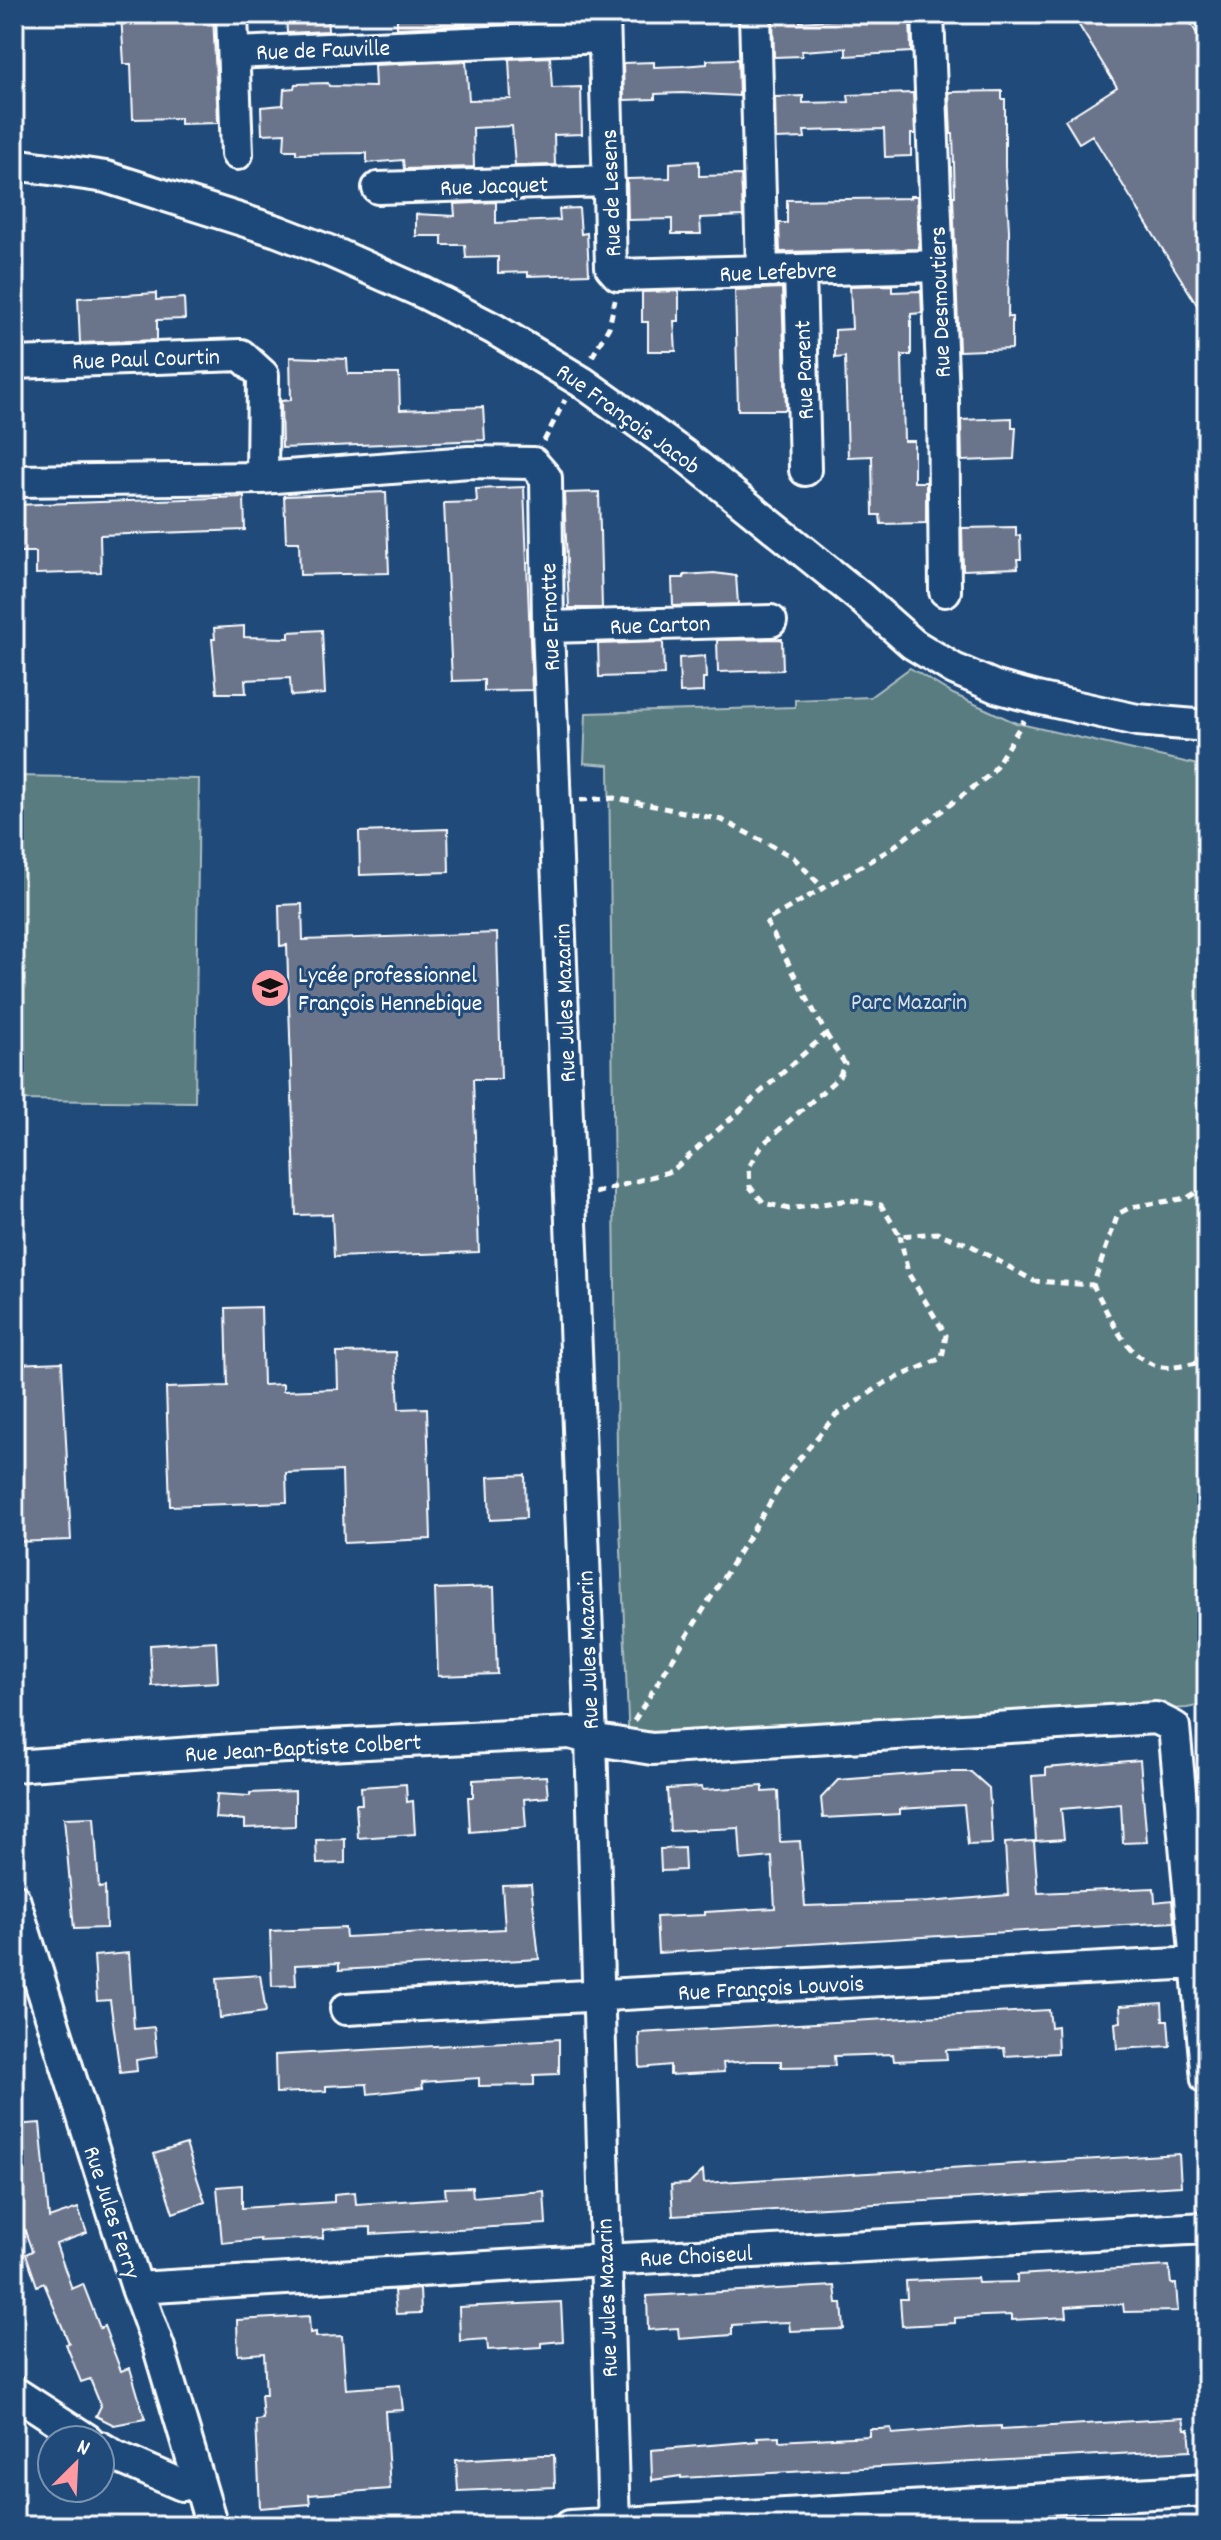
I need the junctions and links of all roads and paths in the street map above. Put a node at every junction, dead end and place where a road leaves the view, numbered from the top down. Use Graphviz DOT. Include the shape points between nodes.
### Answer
graph roads {
  1 [pos="232,14"];
  2 [pos="755,14"];
  3 [pos="928,14"];
  4 [pos="604,26"];
  5 [pos="234,53"];
  6 [pos="237,154"];
  7 [pos="14,164"];
  8 [pos="609,181"];
  9 [pos="378,188"];
  10 [pos="938,266"];
  11 [pos="762,270"];
  12 [pos="800,270"];
  13 [pos="618,275"];
  14 [pos="14,363"];
  15 [pos="587,365"];
  16 [pos="567,396"];
  17 [pos="533,463"];
  18 [pos="805,470"];
  19 [pos="262,478"];
  20 [pos="14,481"];
  21 [pos="945,591"];
  22 [pos="771,621"];
  23 [pos="548,627"];
  24 [pos="1037,698"];
  25 [pos="1207,726"];
  26 [pos="555,774"];
  27 [pos="571,800"];
  28 [pos="823,888"];
  29 [pos="826,1034"];
  30 [pos="1207,1186"];
  31 [pos="583,1196"];
  32 [pos="900,1236"];
  33 [pos="1093,1285"];
  34 [pos="1207,1361"];
  35 [pos="591,1739"];
  36 [pos="621,1744"];
  37 [pos="14,1766"];
  38 [pos="14,1899"];
  39 [pos="1196,1963"];
  40 [pos="599,1996"];
  41 [pos="346,2009"];
  42 [pos="1207,2079"];
  43 [pos="1207,2228"];
  44 [pos="604,2260"];
  45 [pos="137,2288"];
  46 [pos="14,2392"];
  47 [pos="63,2424"];
  48 [pos="116,2456"];
  49 [pos="197,2482"];
  50 [pos="1207,2490"];
  51 [pos="614,2525"];
  52 [pos="212,2526"];
  53 [pos="570,2526"];
  1 -- 5 [label="street"];
  2 -- 11 [label="street"];
  3 -- 10 [label="street, Rue Desmoutiers"];
  4 -- 5 [label="street, Rue de Fauville"];
  4 -- 8 [label="street, Rue de Lesens"];
  5 -- 6 [label="street"];
  7 -- 24 [label="street, Rue François Jacob" via="106,177 277,231 494,329 582,382 684,455 913,644 954,669"];
  8 -- 9 [label="street, Rue Jacquet"];
  8 -- 13 [label="street, Rue de Lesens" via="611,267"];
  10 -- 12 [label="street, Rue Lefebvre"];
  10 -- 21 [label="street, Rue Desmoutiers"];
  11 -- 12 [label="street, Rue Lefebvre"];
  11 -- 13 [label="street, Rue Lefebvre"];
  12 -- 18 [label="street, Rue Parent"];
  13 -- 15 [label="path, Rue de Lesens" via="609,327"];
  14 -- 19 [label="street, Rue Paul Courtin" via="241,355 263,375"];
  16 -- 17 [label="path"];
  17 -- 19 [label="street" via="469,462"];
  17 -- 23 [label="street, Rue Ernotte" via="546,478"];
  19 -- 20 [label="street"];
  22 -- 23 [label="street, Rue Carton"];
  23 -- 26 [label="street, Rue Ernotte"];
  24 -- 25 [label="street, Rue François Jacob" via="1137,720"];
  24 -- 28 [label="path" via="991,774 889,850"];
  26 -- 35 [label="street, Rue Jules Mazarin"];
  27 -- 28 [label="path" via="615,798 722,820 793,857"];
  28 -- 29 [label="path" via="766,921"];
  29 -- 31 [label="path" via="672,1171"];
  29 -- 32 [label="path" via="845,1064 839,1077 762,1145 749,1167 750,1187 764,1203 789,1209 849,1200 881,1205"];
  30 -- 33 [label="path" via="1187,1198 1118,1214"];
  32 -- 33 [label="path" via="937,1233 1034,1281"];
  32 -- 36 [label="path" via="908,1273 946,1335 942,1358 885,1383 835,1416 791,1469"];
  33 -- 34 [label="path" via="1123,1339 1140,1357 1163,1367"];
  35 -- 36 [label="street, Rue Jean-Baptiste Colbert"];
  35 -- 37 [label="street, Rue Jean-Baptiste Colbert" via="570,1733"];
  35 -- 40 [label="street, Rue Jules Mazarin"];
  36 -- 39 [label="street, Rue Jean-Baptiste Colbert" via="652,1749 1156,1718 1174,1727"];
  38 -- 45 [label="street, Rue Jules Ferry"];
  39 -- 40 [label="street, Rue François Louvois"];
  39 -- 42 [label="street"];
  40 -- 41 [label="street, Rue François Louvois"];
  40 -- 44 [label="street, Rue Jules Mazarin"];
  43 -- 44 [label="street, Rue Choiseul"];
  44 -- 45 [label="street, Rue Choiseul"];
  44 -- 51 [label="street, Rue Jules Mazarin"];
  45 -- 49 [label="street, Rue Jules Ferry"];
  46 -- 47 [label="street"];
  48 -- 49 [label="street" via="182,2485"];
  49 -- 52 [label="street, Rue Jules Ferry"];
  50 -- 51 [label="street"];
  51 -- 53 [label="street"];
}
